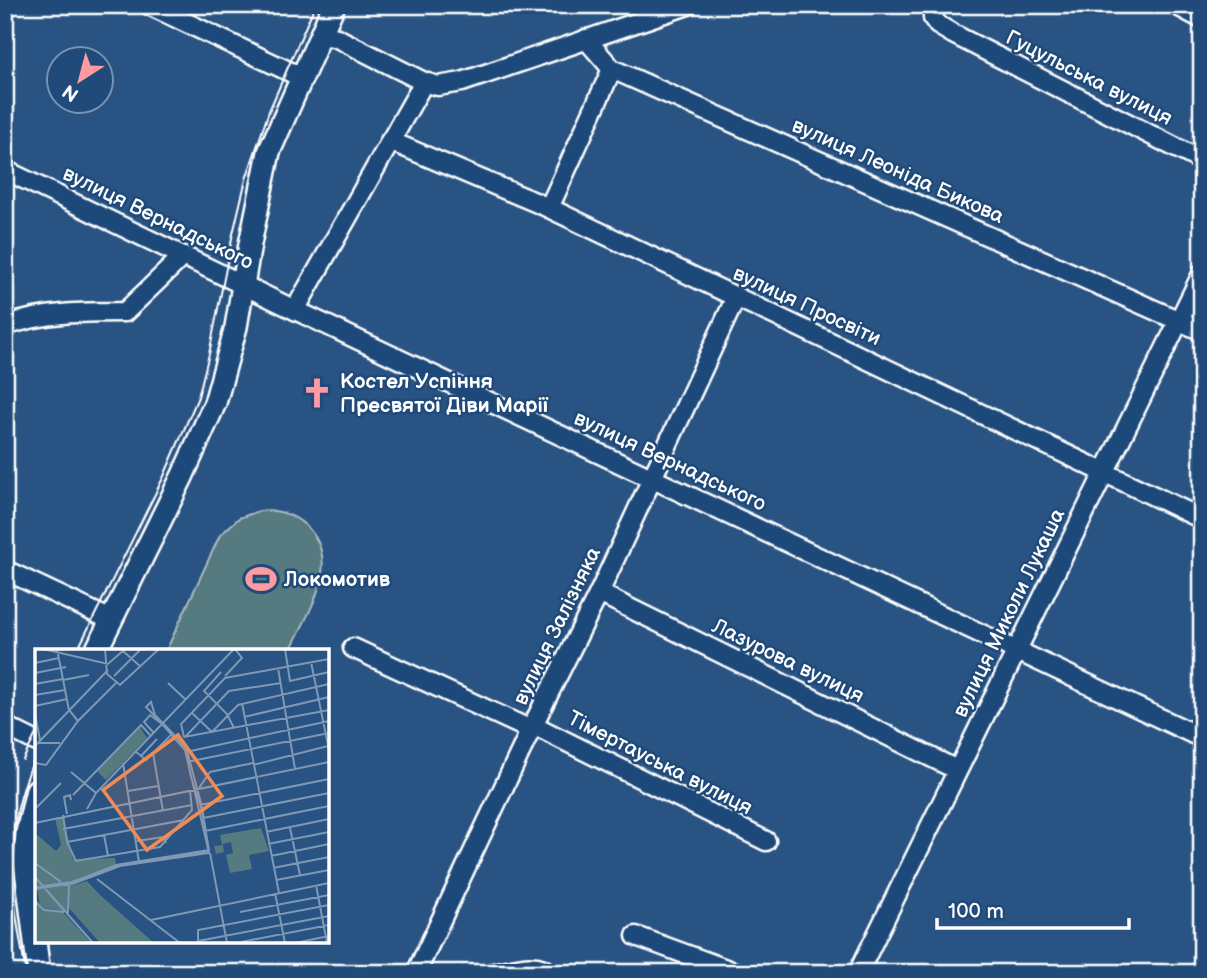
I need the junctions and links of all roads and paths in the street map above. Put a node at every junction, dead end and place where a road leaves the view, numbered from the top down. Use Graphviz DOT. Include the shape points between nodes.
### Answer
graph roads {
  1 [pos="149,5"];
  2 [pos="334,5"];
  3 [pos="688,5"];
  4 [pos="933,5"];
  5 [pos="1176,5"];
  6 [pos="1202,19"];
  7 [pos="321,34"];
  8 [pos="586,39"];
  9 [pos="612,68"];
  10 [pos="301,77"];
  11 [pos="424,82"];
  12 [pos="390,141"];
  13 [pos="1202,162"];
  14 [pos="5,170"];
  15 [pos="549,208"];
  16 [pos="183,256"];
  17 [pos="1202,274"];
  18 [pos="244,286"];
  19 [pos="736,298"];
  20 [pos="295,310"];
  21 [pos="1179,320"];
  22 [pos="5,326"];
  23 [pos="1202,331"];
  24 [pos="1104,472"];
  25 [pos="652,478"];
  26 [pos="1202,519"];
  27 [pos="5,570"];
  28 [pos="599,593"];
  29 [pos="111,620"];
  30 [pos="353,648"];
  31 [pos="97,649"];
  32 [pos="1017,651"];
  33 [pos="5,726"];
  34 [pos="532,728"];
  35 [pos="1202,738"];
  36 [pos="35,741"];
  37 [pos="957,770"];
  38 [pos="35,799"];
  39 [pos="766,841"];
  40 [pos="636,936"];
  41 [pos="35,941"];
  42 [pos="35,943"];
  43 [pos="39,973"];
  44 [pos="416,973"];
  45 [pos="493,973"];
  46 [pos="550,973"];
  47 [pos="737,973"];
  48 [pos="858,973"];
  1 -- 10 [label="street"];
  2 -- 7 [label="main road"];
  3 -- 8 [label="street"];
  4 -- 13 [label="street, Гуцульська вулиця" via="933,18 953,34"];
  5 -- 6 [label="street"];
  7 -- 10 [label="main road"];
  7 -- 11 [label="street"];
  8 -- 9 [label="street, вулиця Леоніда Бикова"];
  8 -- 11 [label="street" via="461,82 438,86"];
  9 -- 15 [label="street"];
  9 -- 21 [label="street, вулиця Леоніда Бикова"];
  10 -- 18 [label="main road" via="270,152"];
  11 -- 12 [label="street"];
  12 -- 15 [label="street, вулиця Просвіти"];
  12 -- 20 [label="street"];
  14 -- 16 [label="street, вулиця Вернадського"];
  15 -- 19 [label="street, вулиця Просвіти"];
  16 -- 18 [label="street, вулиця Вернадського"];
  16 -- 22 [label="street" via="125,312 72,312"];
  17 -- 21 [label="street, вулиця Миколи Лукаша"];
  18 -- 20 [label="street, вулиця Вернадського"];
  18 -- 29 [label="main road" via="215,402"];
  19 -- 24 [label="street, вулиця Просвіти"];
  19 -- 25 [label="street, вулиця Залізняка"];
  20 -- 25 [label="street, вулиця Вернадського"];
  21 -- 23 [label="street, вулиця Леоніда Бикова"];
  21 -- 24 [label="street, вулиця Миколи Лукаша"];
  24 -- 26 [label="street, вулиця Просвіти"];
  24 -- 32 [label="street, вулиця Миколи Лукаша"];
  25 -- 28 [label="street, вулиця Залізняка"];
  25 -- 32 [label="street, вулиця Вернадського"];
  27 -- 29 [label="street"];
  28 -- 34 [label="street, вулиця Залізняка"];
  28 -- 37 [label="street, Лазурова вулиця"];
  29 -- 31 [label="main road"];
  30 -- 34 [label="street, Тімертауська вулиця"];
  32 -- 35 [label="street, вулиця Вернадського"];
  32 -- 37 [label="street, вулиця Миколи Лукаша"];
  33 -- 36 [label="street"];
  34 -- 39 [label="street, Тімертауська вулиця"];
  34 -- 44 [label="street, вулиця Залізняка"];
  37 -- 48 [label="street, вулиця Миколи Лукаша"];
  38 -- 41 [label="main road" via="25,862"];
  40 -- 47 [label="street"];
  42 -- 43 [label="main road"];
  45 -- 46 [label="street" via="535,966"];
}
